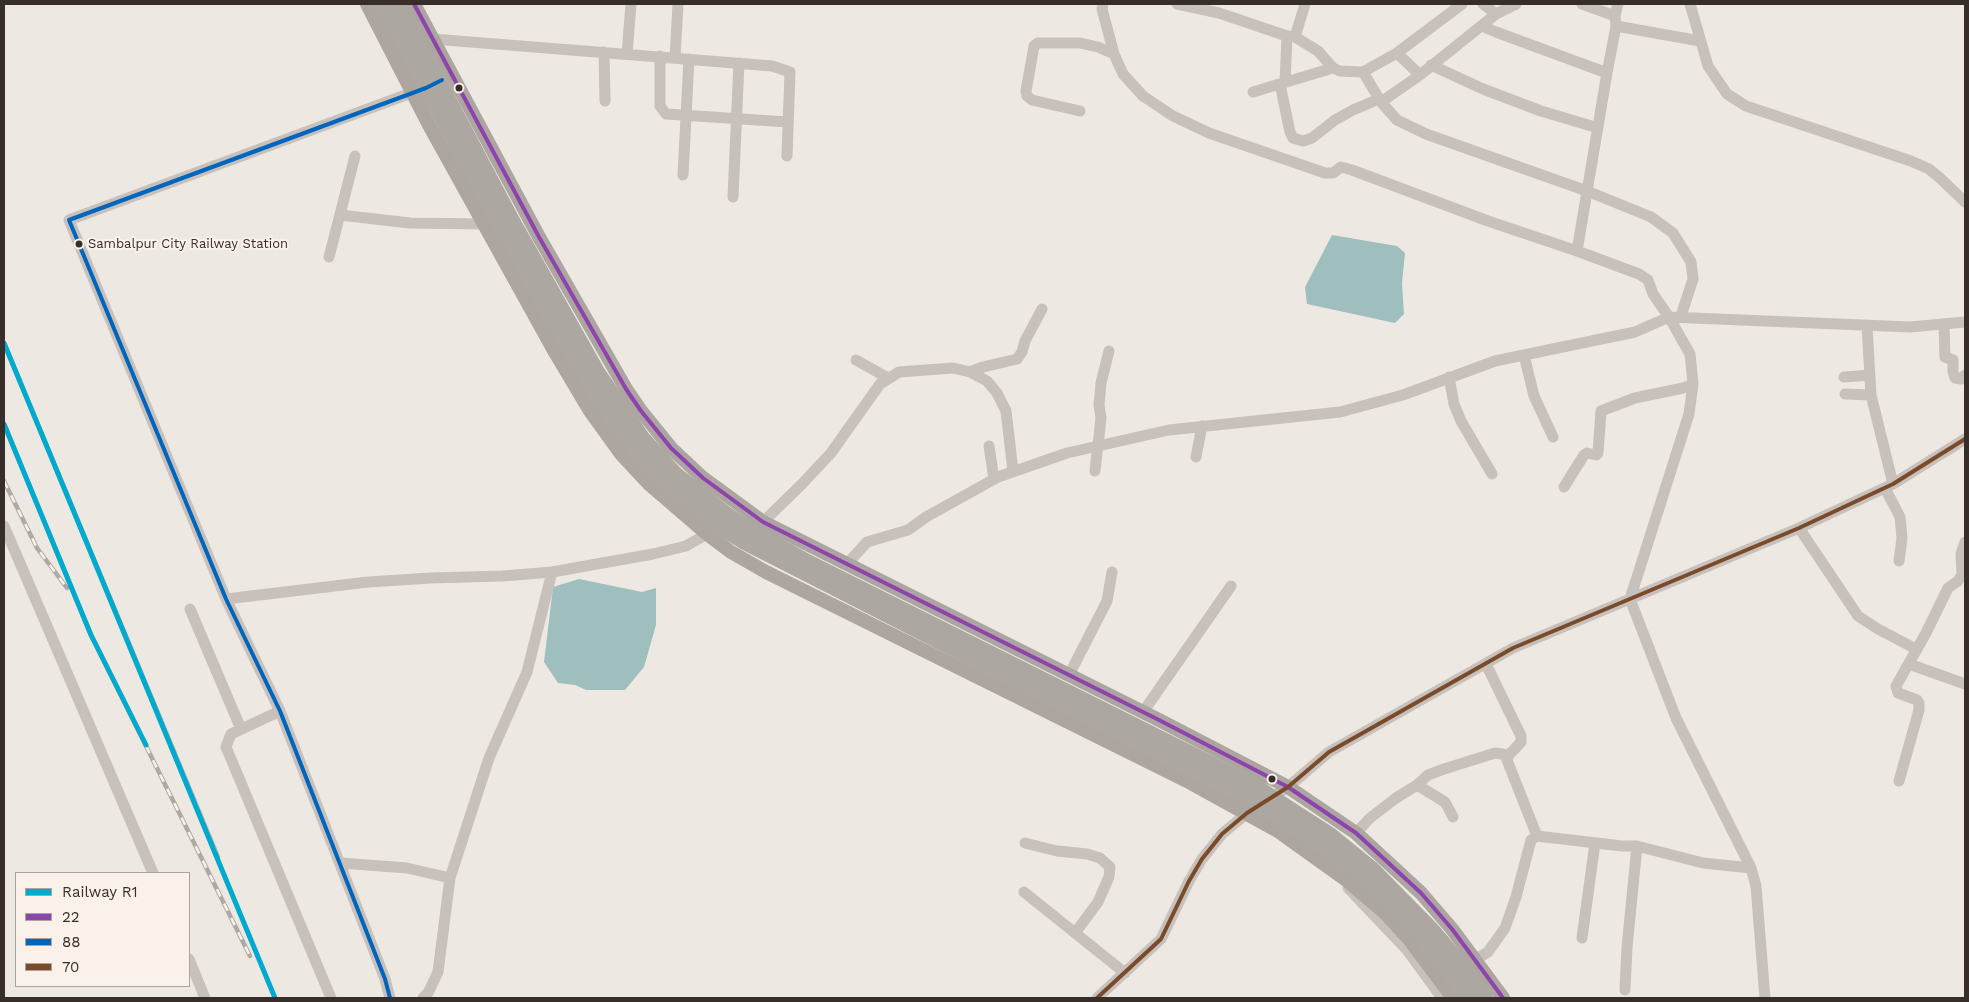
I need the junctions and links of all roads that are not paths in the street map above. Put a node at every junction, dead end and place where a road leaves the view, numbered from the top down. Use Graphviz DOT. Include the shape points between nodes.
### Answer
graph roads {
  1 [pos="367,4"];
  2 [pos="382,4"];
  3 [pos="398,4"];
  4 [pos="414,4"];
  5 [pos="631,4"];
  6 [pos="678,4"];
  7 [pos="1104,4"];
  8 [pos="1177,4"];
  9 [pos="1305,4"];
  10 [pos="1462,4"];
  11 [pos="1483,4"];
  12 [pos="1516,4"];
  13 [pos="1582,4"];
  14 [pos="1618,4"];
  15 [pos="1690,4"];
  16 [pos="1220,8"];
  17 [pos="1496,14"];
  18 [pos="1616,21"];
  19 [pos="1482,26"];
  20 [pos="1291,37"];
  21 [pos="432,39"];
  22 [pos="1700,41"];
  23 [pos="604,52"];
  24 [pos="1397,53"];
  25 [pos="627,54"];
  26 [pos="1114,54"];
  27 [pos="660,56"];
  28 [pos="675,58"];
  29 [pos="689,59"];
  30 [pos="739,63"];
  31 [pos="1431,65"];
  32 [pos="1333,68"];
  33 [pos="1363,72"];
  34 [pos="1607,73"];
  35 [pos="1420,75"];
  36 [pos="1282,83"];
  37 [pos="432,84"];
  38 [pos="1253,92"];
  39 [pos="1380,100"];
  40 [pos="605,101"];
  41 [pos="1080,111"];
  42 [pos="686,117"];
  43 [pos="737,118"];
  44 [pos="788,122"];
  45 [pos="1598,128"];
  46 [pos="355,156"];
  47 [pos="787,156"];
  48 [pos="683,176"];
  49 [pos="1587,191"];
  50 [pos="733,197"];
  51 [pos="1965,202"];
  52 [pos="340,215"];
  53 [pos="485,224"];
  54 [pos="1577,250"];
  55 [pos="329,257"];
  56 [pos="1042,309"];
  57 [pos="1681,316"];
  58 [pos="1669,317"];
  59 [pos="1965,322"];
  60 [pos="1944,324"];
  61 [pos="1867,326"];
  62 [pos="1109,351"];
  63 [pos="1524,354"];
  64 [pos="856,360"];
  65 [pos="970,372"];
  66 [pos="1870,375"];
  67 [pos="1965,375"];
  68 [pos="1844,376"];
  69 [pos="1449,377"];
  70 [pos="888,378"];
  71 [pos="1693,384"];
  72 [pos="1845,394"];
  73 [pos="1871,395"];
  74 [pos="1202,426"];
  75 [pos="1553,437"];
  76 [pos="1965,439"];
  77 [pos="989,446"];
  78 [pos="1099,446"];
  79 [pos="1196,457"];
  80 [pos="1013,471"];
  81 [pos="1095,471"];
  82 [pos="1492,474"];
  83 [pos="994,479"];
  84 [pos="1889,486"];
  85 [pos="1564,487"];
  86 [pos="763,522"];
  87 [pos="4,526"];
  88 [pos="1799,528"];
  89 [pos="707,534"];
  90 [pos="1965,542"];
  91 [pos="1899,562"];
  92 [pos="847,564"];
  93 [pos="552,572"];
  94 [pos="1112,572"];
  95 [pos="1962,584"];
  96 [pos="1231,586"];
  97 [pos="1630,598"];
  98 [pos="226,599"];
  99 [pos="190,609"];
  100 [pos="1916,649"];
  101 [pos="1486,664"];
  102 [pos="1909,664"];
  103 [pos="1069,675"];
  104 [pos="1965,684"];
  105 [pos="280,711"];
  106 [pos="1143,712"];
  107 [pos="241,729"];
  108 [pos="1509,755"];
  109 [pos="1899,781"];
  110 [pos="1417,785"];
  111 [pos="1288,787"];
  112 [pos="1247,813"];
  113 [pos="1453,817"];
  114 [pos="1356,833"];
  115 [pos="1537,836"];
  116 [pos="1025,843"];
  117 [pos="1596,843"];
  118 [pos="1637,846"];
  119 [pos="340,863"];
  120 [pos="1751,868"];
  121 [pos="153,872"];
  122 [pos="450,878"];
  123 [pos="1345,880"];
  124 [pos="1024,892"];
  125 [pos="1410,916"];
  126 [pos="1075,934"];
  127 [pos="1582,938"];
  128 [pos="1475,960"];
  129 [pos="190,961"];
  130 [pos="1125,973"];
  131 [pos="1625,990"];
  132 [pos="1104,996"];
  133 [pos="205,998"];
  134 [pos="331,998"];
  135 [pos="390,998"];
  136 [pos="423,998"];
  137 [pos="1442,998"];
  138 [pos="1453,998"];
  139 [pos="1468,998"];
  140 [pos="1485,998"];
  141 [pos="1503,998"];
  142 [pos="1765,998"];
  1 -- 37 [label="main road"];
  2 -- 37 [label="highway"];
  3 -- 37 [label="highway"];
  4 -- 21 [label="main road"];
  5 -- 25 [label="street"];
  6 -- 28 [label="street"];
  7 -- 26 [label="street" via="1102,9"];
  8 -- 16 [label="street"];
  9 -- 20 [label="street"];
  10 -- 24 [label="street"];
  11 -- 17 [label="street"];
  12 -- 17 [label="street"];
  13 -- 18 [label="street"];
  14 -- 18 [label="street"];
  15 -- 22 [label="street"];
  16 -- 20 [label="street"];
  17 -- 19 [label="street"];
  18 -- 22 [label="street"];
  18 -- 34 [label="street"];
  19 -- 31 [label="street"];
  19 -- 34 [label="street"];
  20 -- 32 [label="street" via="1318,51"];
  20 -- 36 [label="street"];
  21 -- 23 [label="street"];
  21 -- 37 [label="main road"];
  22 -- 51 [label="street" via="1708,66 1727,94 1746,106 1911,161 1929,169"];
  23 -- 25 [label="street"];
  23 -- 40 [label="street"];
  24 -- 33 [label="street"];
  24 -- 35 [label="street"];
  25 -- 27 [label="street"];
  26 -- 41 [label="street" via="1080,43 1038,43 1034,46 1027,96"];
  26 -- 54 [label="street" via="1123,74 1143,96 1173,116 1209,133 1325,173 1331,174 1342,167 1352,170"];
  27 -- 28 [label="street"];
  27 -- 42 [label="street" via="662,111"];
  28 -- 29 [label="street"];
  29 -- 30 [label="street"];
  29 -- 42 [label="street"];
  30 -- 43 [label="street"];
  30 -- 44 [label="street" via="772,66 790,72"];
  31 -- 35 [label="street"];
  31 -- 45 [label="street" via="1541,111"];
  32 -- 33 [label="street"];
  32 -- 36 [label="street"];
  33 -- 39 [label="street"];
  34 -- 45 [label="street"];
  35 -- 39 [label="street"];
  36 -- 38 [label="street"];
  36 -- 39 [label="street" via="1290,132 1298,140 1308,140 1335,120"];
  37 -- 53 [label="main road"];
  37 -- 86 [label="main road" via="641,411 671,448 703,478"];
  37 -- 98 [label="street" via="69,220"];
  37 -- 125 [label="highway, bridge" via="556,328 614,422 639,455 678,493 736,537 828,586 935,632 1226,786 1344,862"];
  39 -- 49 [label="street" via="1397,120 1426,134"];
  42 -- 43 [label="street"];
  42 -- 48 [label="street"];
  43 -- 44 [label="street"];
  43 -- 50 [label="street"];
  44 -- 47 [label="street"];
  45 -- 49 [label="street"];
  46 -- 52 [label="street"];
  49 -- 54 [label="street"];
  49 -- 57 [label="street" via="1651,216 1673,233 1691,262 1693,279"];
  52 -- 53 [label="street" via="410,223"];
  52 -- 55 [label="street"];
  53 -- 89 [label="main road" via="590,411 621,454 649,484"];
  54 -- 58 [label="street" via="1645,277"];
  56 -- 65 [label="street" via="1016,359"];
  57 -- 58 [label="street"];
  57 -- 61 [label="street"];
  58 -- 63 [label="street" via="1635,332"];
  58 -- 71 [label="street" via="1690,354"];
  59 -- 60 [label="street"];
  60 -- 61 [label="street"];
  60 -- 67 [label="street" via="1945,357 1954,360 1955,378 1961,379"];
  61 -- 66 [label="street"];
  62 -- 78 [label="street" via="1101,383"];
  63 -- 69 [label="street" via="1495,360"];
  63 -- 75 [label="street" via="1534,396"];
  64 -- 70 [label="street"];
  65 -- 70 [label="street" via="953,368 912,370"];
  65 -- 80 [label="street" via="987,381 1006,411"];
  66 -- 68 [label="street"];
  66 -- 73 [label="street"];
  69 -- 74 [label="street" via="1403,395 1340,412"];
  69 -- 82 [label="street" via="1461,421"];
  70 -- 86 [label="street" via="880,384 831,453"];
  71 -- 85 [label="street" via="1635,398 1601,411 1598,453 1584,456"];
  71 -- 97 [label="street" via="1689,414"];
  72 -- 73 [label="street"];
  73 -- 84 [label="street"];
  74 -- 78 [label="street"];
  74 -- 79 [label="street"];
  76 -- 84 [label="street"];
  77 -- 83 [label="street"];
  78 -- 80 [label="street"];
  78 -- 81 [label="street"];
  80 -- 83 [label="street"];
  83 -- 92 [label="street" via="908,530 867,542"];
  84 -- 88 [label="street"];
  84 -- 91 [label="street" via="1900,517"];
  86 -- 92 [label="main road"];
  87 -- 121 [label="street"];
  88 -- 97 [label="street"];
  88 -- 100 [label="street" via="1858,616"];
  89 -- 93 [label="street" via="686,546"];
  89 -- 112 [label="main road" via="766,572"];
  90 -- 95 [label="street" via="1961,554"];
  92 -- 103 [label="main road"];
  93 -- 98 [label="street" via="368,582"];
  93 -- 122 [label="street" via="526,672 490,758"];
  94 -- 103 [label="street" via="1107,601"];
  95 -- 100 [label="street" via="1948,588"];
  96 -- 106 [label="street"];
  97 -- 101 [label="street" via="1513,648"];
  97 -- 120 [label="street" via="1676,718"];
  98 -- 105 [label="street"];
  99 -- 107 [label="street"];
  100 -- 102 [label="street"];
  101 -- 108 [label="street" via="1521,736 1521,742"];
  101 -- 111 [label="street" via="1329,752"];
  102 -- 104 [label="street"];
  102 -- 109 [label="street" via="1896,691 1917,700 1920,710"];
  103 -- 106 [label="main road"];
  105 -- 107 [label="street"];
  105 -- 119 [label="street"];
  106 -- 111 [label="main road"];
  107 -- 134 [label="street" via="231,734 226,747"];
  108 -- 110 [label="street" via="1496,753 1452,766 1428,775"];
  108 -- 115 [label="street" via="1508,766"];
  110 -- 113 [label="street" via="1445,802"];
  110 -- 114 [label="street" via="1370,818"];
  111 -- 112 [label="street"];
  111 -- 114 [label="main road"];
  112 -- 123 [label="main road" via="1278,831"];
  112 -- 130 [label="street" via="1222,834 1202,859 1160,939"];
  114 -- 128 [label="main road" via="1421,893"];
  115 -- 117 [label="street"];
  115 -- 128 [label="street" via="1531,840 1505,928 1488,952"];
  116 -- 126 [label="street" via="1086,854 1100,858 1110,867 1098,902"];
  117 -- 118 [label="street"];
  117 -- 127 [label="street"];
  118 -- 120 [label="street" via="1703,863"];
  118 -- 131 [label="street"];
  119 -- 122 [label="street" via="407,868"];
  119 -- 135 [label="street"];
  120 -- 142 [label="street" via="1756,886"];
  122 -- 136 [label="street" via="438,972"];
  123 -- 137 [label="street" via="1349,890 1406,950"];
  123 -- 138 [label="main road" via="1385,913"];
  124 -- 126 [label="street"];
  125 -- 139 [label="highway"];
  125 -- 140 [label="highway" via="1463,968"];
  126 -- 130 [label="street"];
  128 -- 141 [label="main road"];
  129 -- 133 [label="street"];
  130 -- 132 [label="street"];
}
